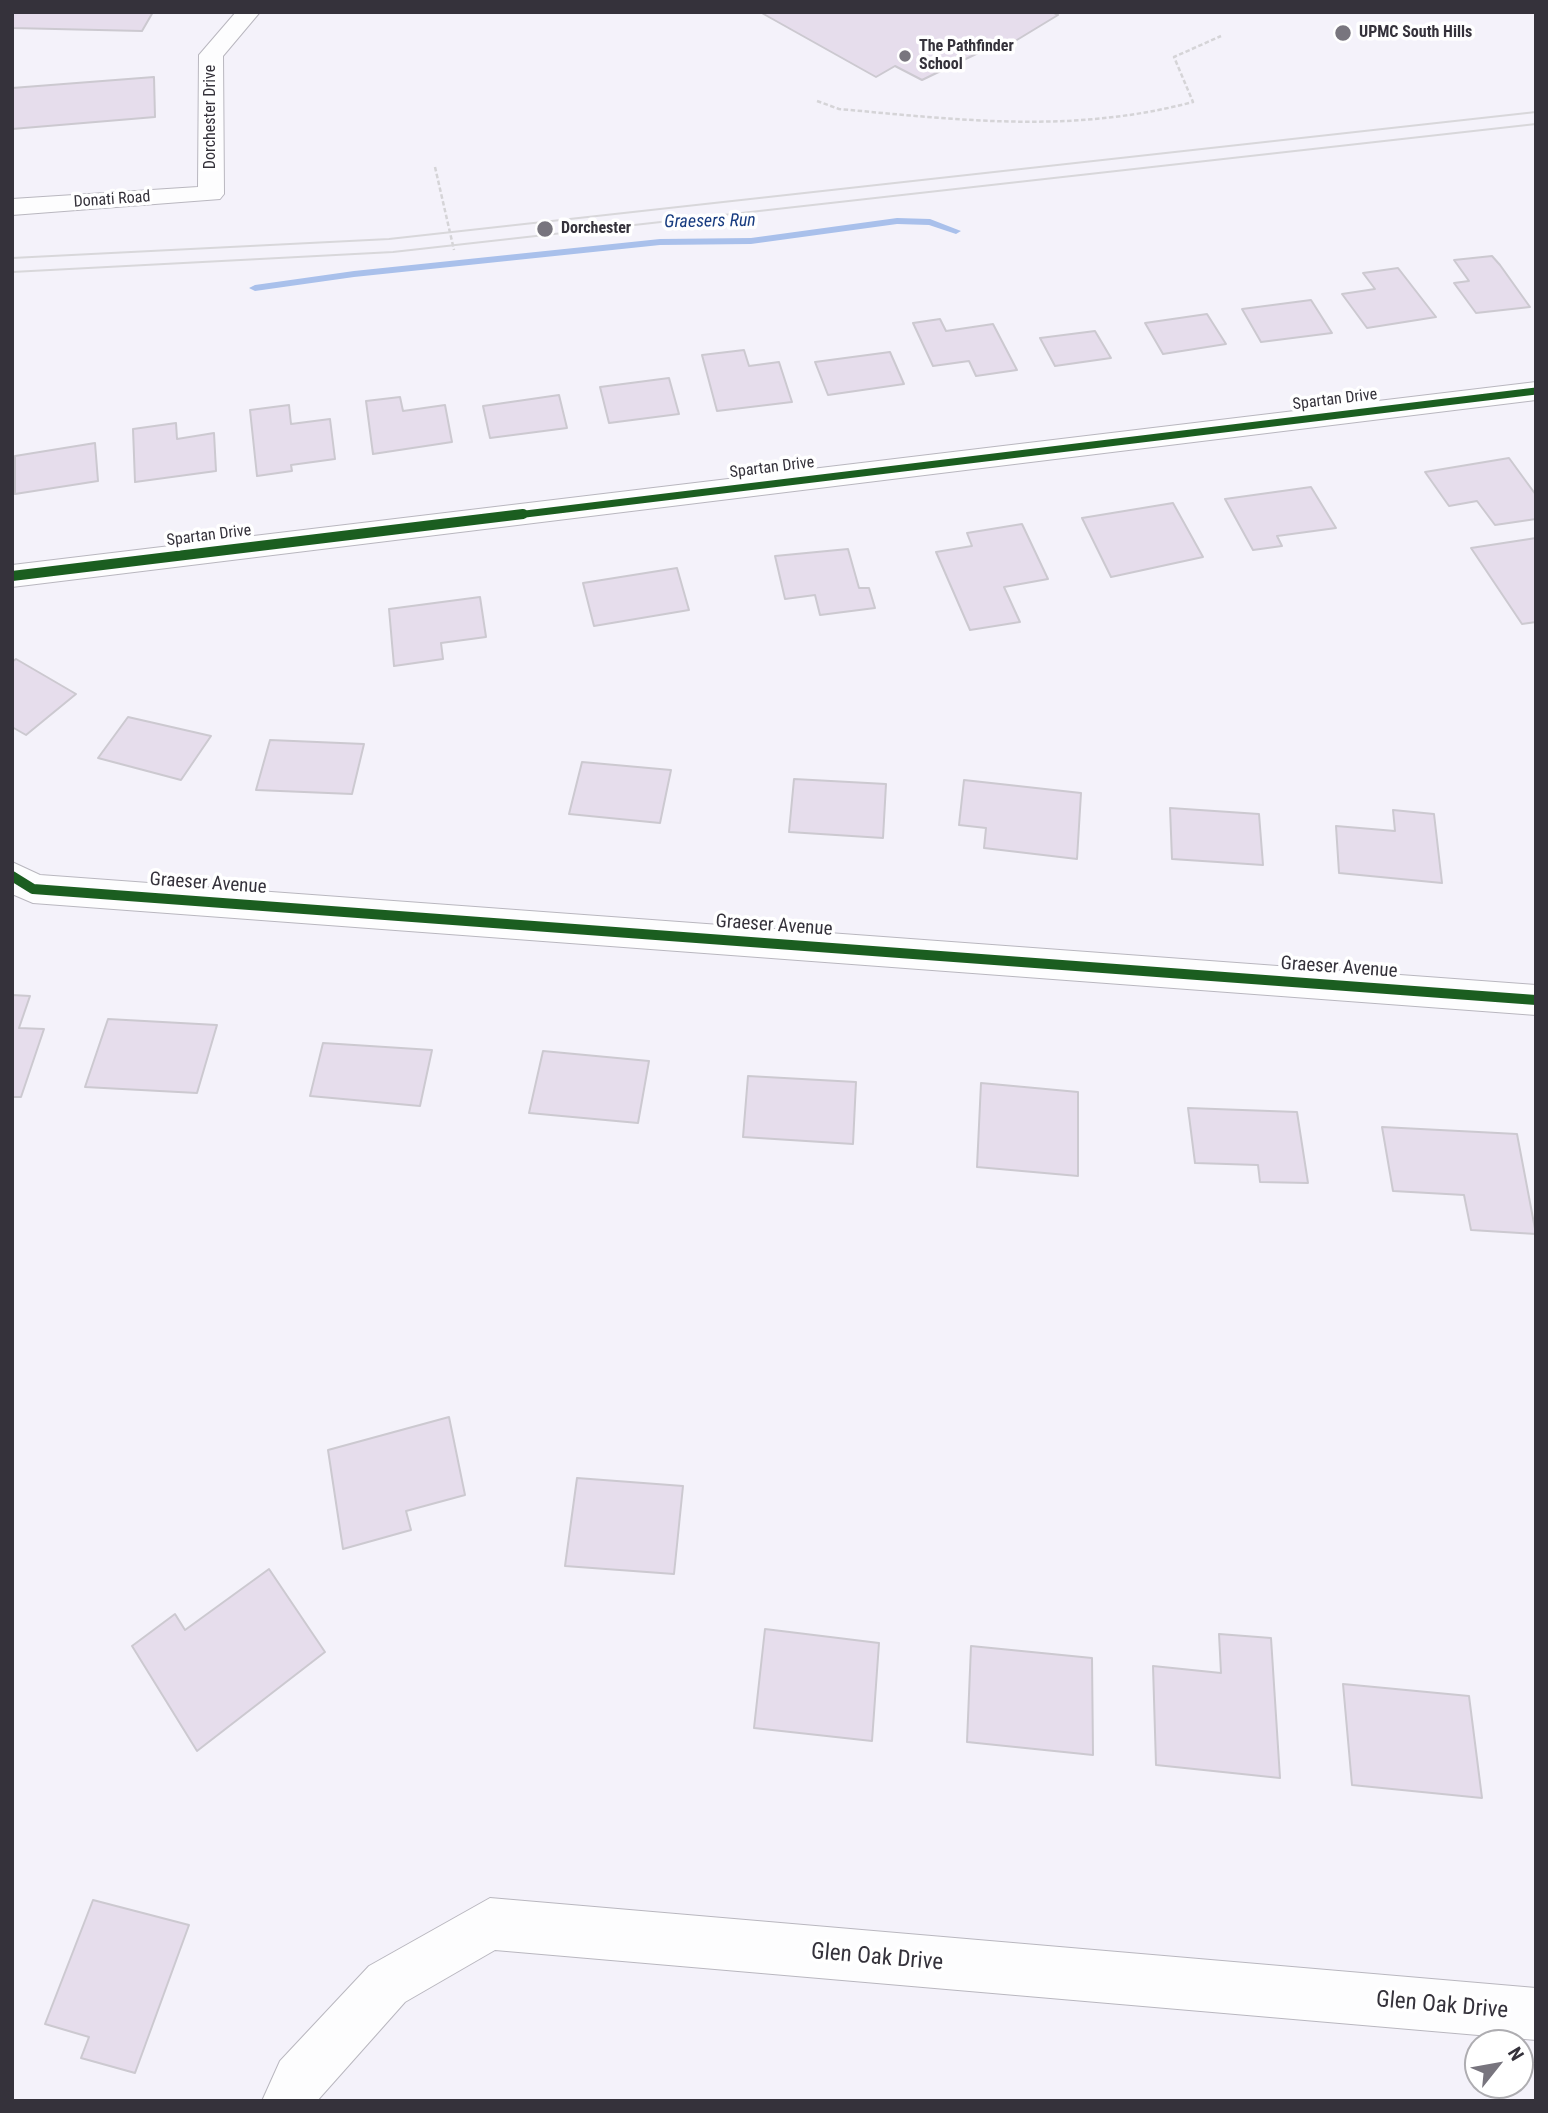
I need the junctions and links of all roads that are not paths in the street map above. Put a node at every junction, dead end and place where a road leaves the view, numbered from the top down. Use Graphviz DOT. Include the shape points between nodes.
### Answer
graph roads {
  1 [pos="249,12"];
  2 [pos="211,194"];
  3 [pos="12,207"];
  4 [pos="1536,391"];
  5 [pos="12,576"];
  6 [pos="12,877"];
  7 [pos="1536,1000"];
  8 [pos="1536,2014"];
  9 [pos="289,2101"];
  1 -- 2 [label="street, Dorchester Drive" via="211,55"];
  2 -- 3 [label="street, Donati Road"];
  4 -- 5 [label="street, Spartan Drive"];
  6 -- 7 [label="street, Graeser Avenue" via="33,889"];
  8 -- 9 [label="street, Glen Oak Drive" via="490,1924 387,1984 299,2080"];
}
